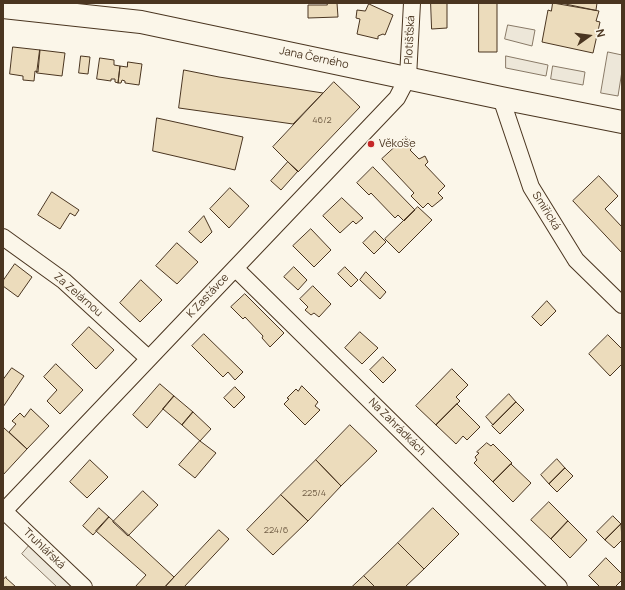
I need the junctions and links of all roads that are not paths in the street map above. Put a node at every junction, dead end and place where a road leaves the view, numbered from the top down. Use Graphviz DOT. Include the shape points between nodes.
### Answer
graph roads {
  1 [pos="412,3"];
  2 [pos="3,7"];
  3 [pos="408,77"];
  4 [pos="501,98"];
  5 [pos="622,122"];
  6 [pos="3,238"];
  7 [pos="235,268"];
  8 [pos="622,305"];
  9 [pos="148,358"];
  10 [pos="4,511"];
  11 [pos="84,587"];
  12 [pos="559,587"];
  1 -- 3 [label="street, Plotišťská"];
  2 -- 3 [label="street, Jana Černého" via="141,22"];
  3 -- 4 [label="street, Jana Černého"];
  3 -- 7 [label="street, K Zastávce" via="397,98"];
  4 -- 5 [label="street, Jana Černého"];
  4 -- 8 [label="street, Smiřická" via="531,187 576,260"];
  6 -- 9 [label="street, Za Zelárnou" via="64,280"];
  7 -- 9 [label="street, K Zastávce"];
  7 -- 12 [label="street, Na Zahrádkách"];
  9 -- 10 [label="street, K Zastávce"];
  10 -- 11 [label="street, Truhlářská"];
}
